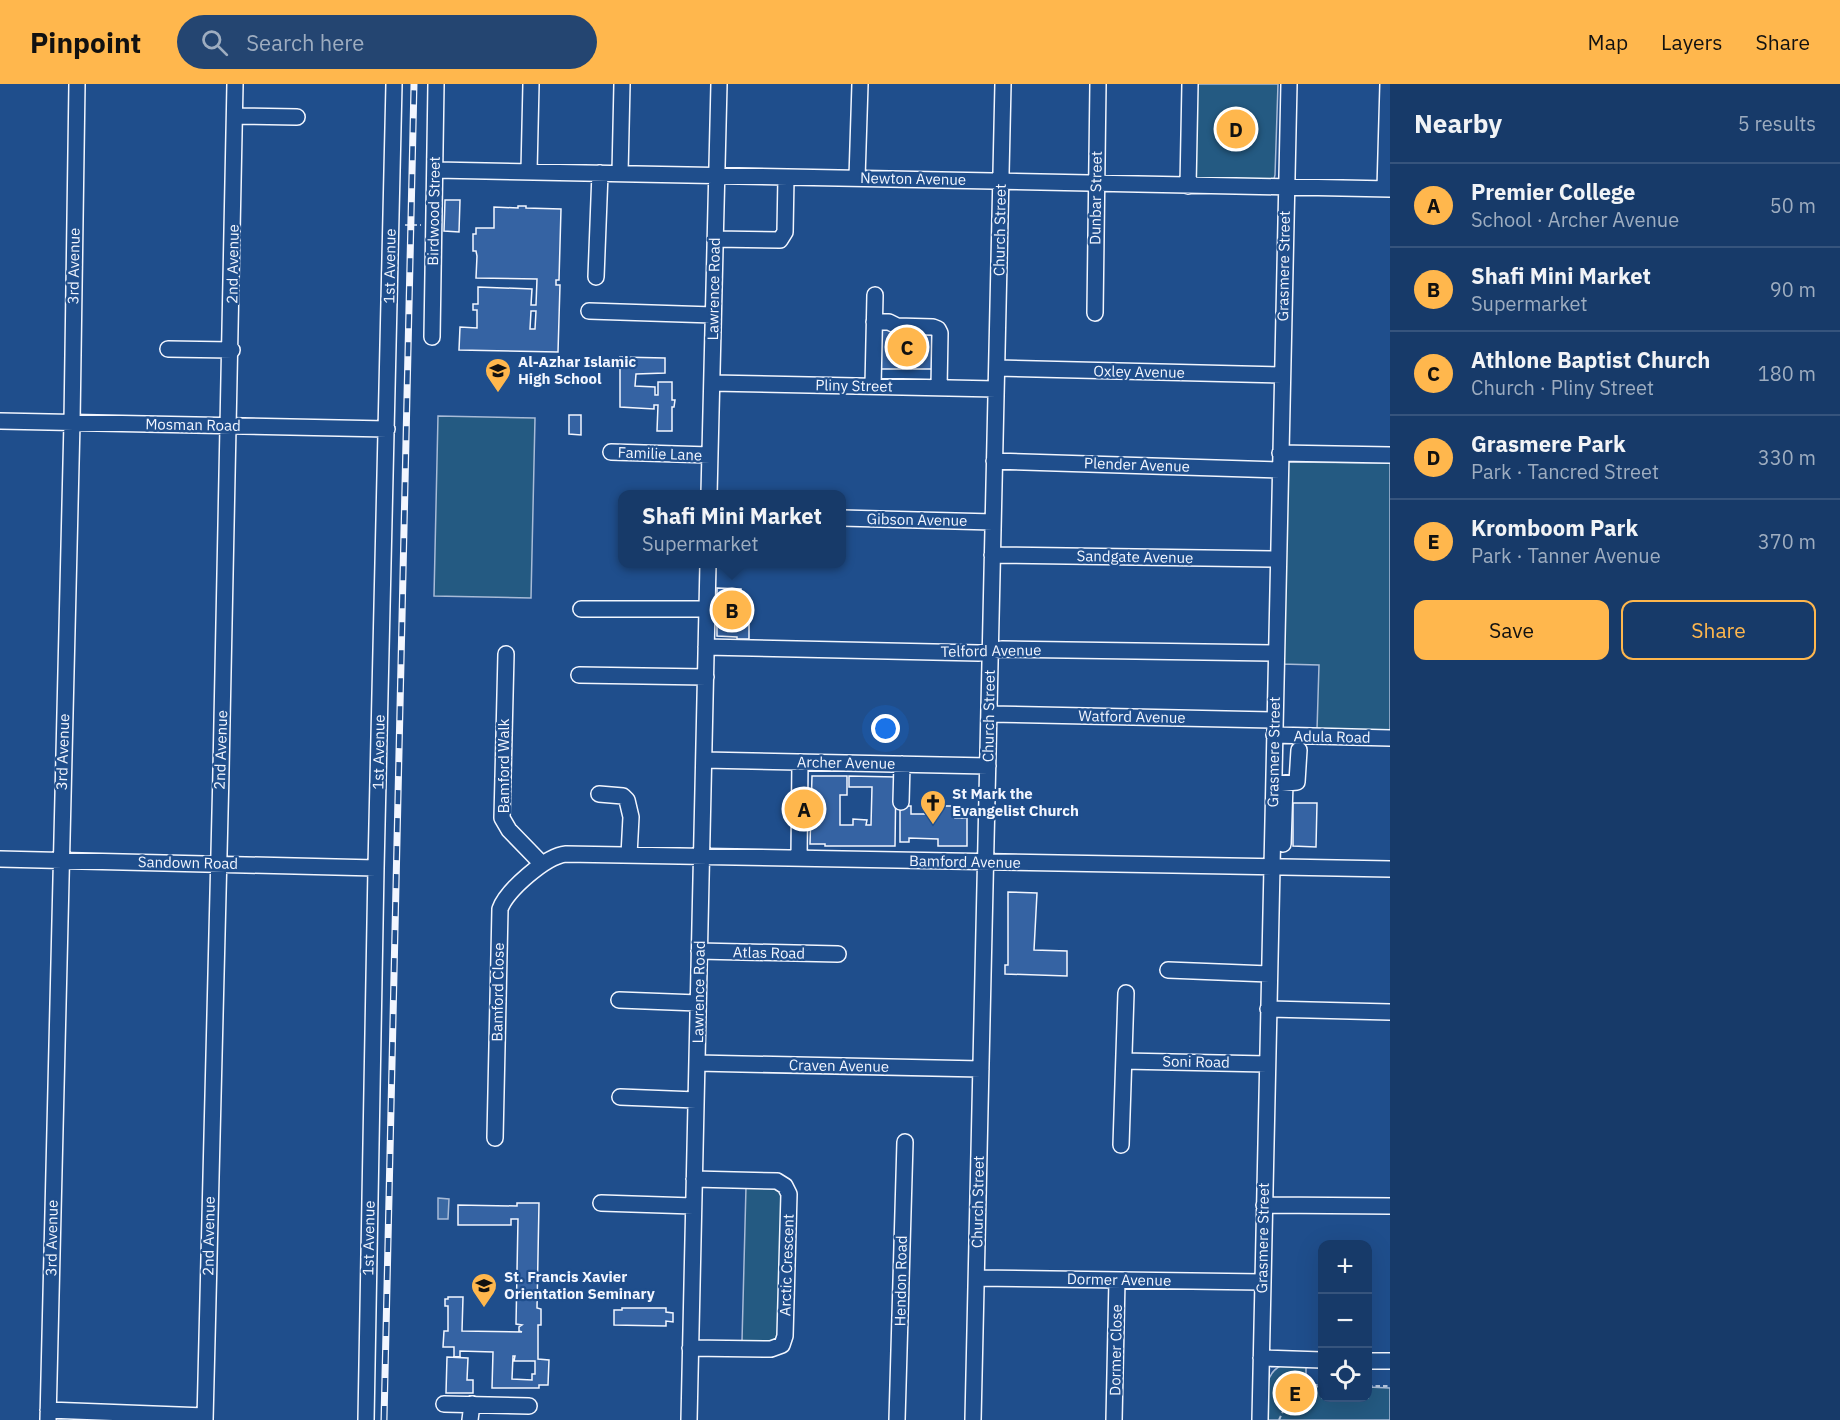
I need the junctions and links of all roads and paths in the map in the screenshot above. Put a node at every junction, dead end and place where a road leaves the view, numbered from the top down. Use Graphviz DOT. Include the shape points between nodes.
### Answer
graph roads {
  1 [pos="77,84"];
  2 [pos="235,84"];
  3 [pos="394,84"];
  4 [pos="436,84"];
  5 [pos="531,84"];
  6 [pos="622,84"];
  7 [pos="719,84"];
  8 [pos="860,84"];
  9 [pos="1003,84"];
  10 [pos="1098,84"];
  11 [pos="1190,84"];
  12 [pos="1289,84"];
  13 [pos="1388,84"];
  14 [pos="235,116"];
  15 [pos="297,117"];
  16 [pos="436,170"];
  17 [pos="529,171"];
  18 [pos="600,173"];
  19 [pos="620,173"];
  20 [pos="716,175"];
  21 [pos="786,177"];
  22 [pos="857,178"];
  23 [pos="1001,181"];
  24 [pos="1096,183"];
  25 [pos="1188,186"];
  26 [pos="1286,188"];
  27 [pos="1388,189"];
  28 [pos="390,225"];
  29 [pos="435,226"];
  30 [pos="715,239"];
  31 [pos="596,277"];
  32 [pos="874,295"];
  33 [pos="589,311"];
  34 [pos="1095,312"];
  35 [pos="713,315"];
  36 [pos="874,322"];
  37 [pos="432,337"];
  38 [pos="168,349"];
  39 [pos="232,350"];
  40 [pos="997,368"];
  41 [pos="1282,375"];
  42 [pos="712,383"];
  43 [pos="873,386"];
  44 [pos="939,388"];
  45 [pos="996,389"];
  46 [pos="0,421"];
  47 [pos="72,422"];
  48 [pos="230,426"];
  49 [pos="387,429"];
  50 [pos="611,452"];
  51 [pos="1280,453"];
  52 [pos="710,455"];
  53 [pos="1390,455"];
  54 [pos="994,461"];
  55 [pos="1280,470"];
  56 [pos="710,490"];
  57 [pos="846,518"];
  58 [pos="993,522"];
  59 [pos="992,555"];
  60 [pos="1278,559"];
  61 [pos="708,568"];
  62 [pos="581,609"];
  63 [pos="707,609"];
  64 [pos="706,647"];
  65 [pos="990,651"];
  66 [pos="1276,653"];
  67 [pos="506,654"];
  68 [pos="579,675"];
  69 [pos="706,677"];
  70 [pos="989,714"];
  71 [pos="1275,720"];
  72 [pos="1275,735"];
  73 [pos="1390,738"];
  74 [pos="1299,750"];
  75 [pos="704,760"];
  76 [pos="800,762"];
  77 [pos="902,764"];
  78 [pos="988,766"];
  79 [pos="1279,784"];
  80 [pos="599,794"];
  81 [pos="901,802"];
  82 [pos="1283,844"];
  83 [pos="630,855"];
  84 [pos="701,856"];
  85 [pos="799,858"];
  86 [pos="0,859"];
  87 [pos="60,860"];
  88 [pos="986,862"];
  89 [pos="217,864"];
  90 [pos="542,864"];
  91 [pos="1272,867"];
  92 [pos="376,868"];
  93 [pos="1390,870"];
  94 [pos="699,951"];
  95 [pos="838,954"];
  96 [pos="1168,970"];
  97 [pos="1269,974"];
  98 [pos="1126,993"];
  99 [pos="619,1000"];
  100 [pos="698,1002"];
  101 [pos="1269,1009"];
  102 [pos="1390,1012"];
  103 [pos="1124,1061"];
  104 [pos="698,1063"];
  105 [pos="1267,1064"];
  106 [pos="981,1069"];
  107 [pos="620,1097"];
  108 [pos="696,1100"];
  109 [pos="495,1138"];
  110 [pos="904,1142"];
  111 [pos="1121,1145"];
  112 [pos="694,1179"];
  113 [pos="601,1203"];
  114 [pos="1264,1205"];
  115 [pos="693,1206"];
  116 [pos="1390,1206"];
  117 [pos="977,1278"];
  118 [pos="1117,1280"];
  119 [pos="1262,1282"];
  120 [pos="690,1348"];
  121 [pos="1261,1358"];
  122 [pos="1318,1360"];
  123 [pos="1372,1361"];
  124 [pos="1390,1361"];
  125 [pos="1318,1385"];
  126 [pos="1372,1386"];
  127 [pos="1390,1386"];
  128 [pos="444,1404"];
  129 [pos="472,1404"];
  130 [pos="529,1406"];
  131 [pos="48,1415"];
  132 [pos="205,1418"];
  133 [pos="366,1420"];
  134 [pos="470,1420"];
  135 [pos="689,1420"];
  136 [pos="897,1420"];
  137 [pos="973,1420"];
  138 [pos="1114,1420"];
  139 [pos="1260,1420"];
  140 [pos="1279,1420"];
  1 -- 47 [label="street, 3rd Avenue"];
  2 -- 14 [label="street, 2nd Avenue"];
  3 -- 28 [label="street, 1st Avenue"];
  4 -- 16 [label="street, Birdwood Street"];
  5 -- 17 [label="street"];
  6 -- 19 [label="street"];
  7 -- 20 [label="street, Lawrence Road"];
  8 -- 22 [label="street"];
  9 -- 23 [label="street, Church Street"];
  10 -- 24 [label="street, Dunbar Street"];
  11 -- 25 [label="street"];
  12 -- 26 [label="street, Grasmere Street"];
  13 -- 27 [label="street"];
  14 -- 15 [label="street"];
  14 -- 39 [label="street, 2nd Avenue"];
  16 -- 17 [label="street, Newton Avenue"];
  16 -- 29 [label="street, Birdwood Street"];
  17 -- 18 [label="street, Newton Avenue"];
  18 -- 19 [label="street, Newton Avenue"];
  18 -- 31 [label="street"];
  19 -- 20 [label="street, Newton Avenue"];
  20 -- 21 [label="street, Newton Avenue"];
  20 -- 30 [label="street, Lawrence Road"];
  21 -- 22 [label="street, Newton Avenue"];
  21 -- 30 [label="street" via="785,232 780,240"];
  22 -- 23 [label="street, Newton Avenue"];
  23 -- 24 [label="street, Newton Avenue"];
  23 -- 40 [label="street, Church Street"];
  24 -- 25 [label="street, Newton Avenue"];
  24 -- 34 [label="street, Dunbar Street"];
  25 -- 26 [label="street, Newton Avenue"];
  26 -- 27 [label="street, Newton Avenue"];
  26 -- 41 [label="street, Grasmere Street"];
  28 -- 29 [label="path"];
  28 -- 49 [label="street, 1st Avenue"];
  29 -- 37 [label="street, Birdwood Street"];
  30 -- 35 [label="street, Lawrence Road"];
  32 -- 36 [label="street"];
  33 -- 35 [label="street"];
  35 -- 42 [label="street, Lawrence Road"];
  36 -- 43 [label="street"];
  36 -- 44 [label="street" via="938,329"];
  38 -- 39 [label="street"];
  39 -- 48 [label="street, 2nd Avenue"];
  40 -- 41 [label="street, Oxley Avenue"];
  40 -- 45 [label="street, Church Street"];
  41 -- 51 [label="street, Grasmere Street"];
  42 -- 43 [label="street, Pliny Street"];
  42 -- 52 [label="street, Lawrence Road"];
  43 -- 44 [label="street, Pliny Street"];
  44 -- 45 [label="street, Pliny Street"];
  45 -- 54 [label="street, Church Street"];
  46 -- 47 [label="street, Mosman Road"];
  47 -- 48 [label="street, Mosman Road"];
  47 -- 87 [label="street, 3rd Avenue"];
  48 -- 49 [label="street, Mosman Road"];
  48 -- 89 [label="street, 2nd Avenue"];
  49 -- 92 [label="street, 1st Avenue"];
  50 -- 52 [label="street, Familie Lane"];
  51 -- 53 [label="street"];
  51 -- 55 [label="street, Grasmere Street"];
  52 -- 56 [label="street, Lawrence Road"];
  54 -- 55 [label="street, Plender Avenue"];
  54 -- 58 [label="street, Church Street"];
  55 -- 60 [label="street, Grasmere Street"];
  57 -- 58 [label="street, Gibson Avenue"];
  58 -- 59 [label="street, Church Street"];
  59 -- 60 [label="street, Sandgate Avenue"];
  59 -- 65 [label="street, Church Street"];
  60 -- 66 [label="street, Grasmere Street"];
  61 -- 63 [label="street, Lawrence Road"];
  62 -- 63 [label="street"];
  63 -- 64 [label="street, Lawrence Road"];
  64 -- 65 [label="street, Telford Avenue"];
  64 -- 69 [label="street, Lawrence Road"];
  65 -- 66 [label="street, Telford Avenue"];
  65 -- 70 [label="street, Church Street"];
  66 -- 71 [label="street, Grasmere Street"];
  67 -- 90 [label="street, Bamford Walk" via="502,818"];
  68 -- 69 [label="street"];
  69 -- 75 [label="street, Lawrence Road"];
  70 -- 71 [label="street, Watford Avenue"];
  70 -- 78 [label="street, Church Street"];
  71 -- 72 [label="street, Grasmere Street"];
  72 -- 73 [label="street, Adula Road"];
  72 -- 79 [label="street, Grasmere Street"];
  74 -- 79 [label="street" via="1298,780"];
  75 -- 76 [label="street, Archer Avenue"];
  75 -- 84 [label="street, Lawrence Road"];
  76 -- 77 [label="street, Archer Avenue"];
  76 -- 85 [label="street"];
  77 -- 78 [label="street, Archer Avenue"];
  77 -- 81 [label="street"];
  78 -- 88 [label="street, Church Street"];
  79 -- 82 [label="street"];
  79 -- 91 [label="street, Grasmere Street"];
  80 -- 83 [label="street" via="622,796 630,805"];
  83 -- 84 [label="street, Bamford Avenue"];
  83 -- 90 [label="street, Bamford Avenue" via="561,854"];
  84 -- 85 [label="street, Bamford Avenue"];
  84 -- 94 [label="street, Lawrence Road"];
  85 -- 88 [label="street, Bamford Avenue"];
  86 -- 87 [label="street, Sandown Road"];
  87 -- 89 [label="street, Sandown Road"];
  87 -- 131 [label="street, 3rd Avenue"];
  88 -- 91 [label="street, Bamford Avenue"];
  88 -- 106 [label="street, Church Street"];
  89 -- 92 [label="street, Sandown Road"];
  89 -- 132 [label="street, 2nd Avenue"];
  90 -- 109 [label="street, Bamford Close" via="510,894 501,909"];
  91 -- 93 [label="street, Bamford Avenue"];
  91 -- 97 [label="street, Grasmere Street"];
  92 -- 133 [label="street, 1st Avenue"];
  94 -- 95 [label="street, Atlas Road"];
  94 -- 100 [label="street, Lawrence Road"];
  96 -- 97 [label="street"];
  97 -- 101 [label="street, Grasmere Street"];
  98 -- 103 [label="street"];
  99 -- 100 [label="street"];
  100 -- 104 [label="street, Lawrence Road"];
  101 -- 102 [label="street"];
  101 -- 105 [label="street, Grasmere Street"];
  103 -- 105 [label="street, Soni Road"];
  103 -- 111 [label="street"];
  104 -- 106 [label="street, Craven Avenue"];
  104 -- 108 [label="street, Lawrence Road"];
  105 -- 114 [label="street, Grasmere Street"];
  106 -- 117 [label="street, Church Street"];
  107 -- 108 [label="street"];
  108 -- 112 [label="street, Lawrence Road"];
  110 -- 136 [label="street, Hendon Road"];
  112 -- 115 [label="street, Lawrence Road"];
  112 -- 120 [label="street, Arctic Crescent" via="777,1181 789,1194 784,1341 775,1349"];
  113 -- 115 [label="street"];
  114 -- 116 [label="street"];
  114 -- 119 [label="street, Grasmere Street"];
  115 -- 120 [label="street, Lawrence Road"];
  117 -- 118 [label="street, Dormer Avenue"];
  117 -- 137 [label="street, Church Street"];
  118 -- 119 [label="street, Dormer Avenue"];
  118 -- 138 [label="street, Dormer Close"];
  119 -- 121 [label="street, Grasmere Street"];
  120 -- 135 [label="street, Lawrence Road"];
  121 -- 122 [label="street"];
  121 -- 139 [label="street, Grasmere Street"];
  123 -- 124 [label="street"];
  125 -- 140 [label="path" via="1301,1388"];
  126 -- 127 [label="path"];
  128 -- 129 [label="street"];
  129 -- 130 [label="street"];
  129 -- 134 [label="street"];
  131 -- 132 [label="street"];
}
